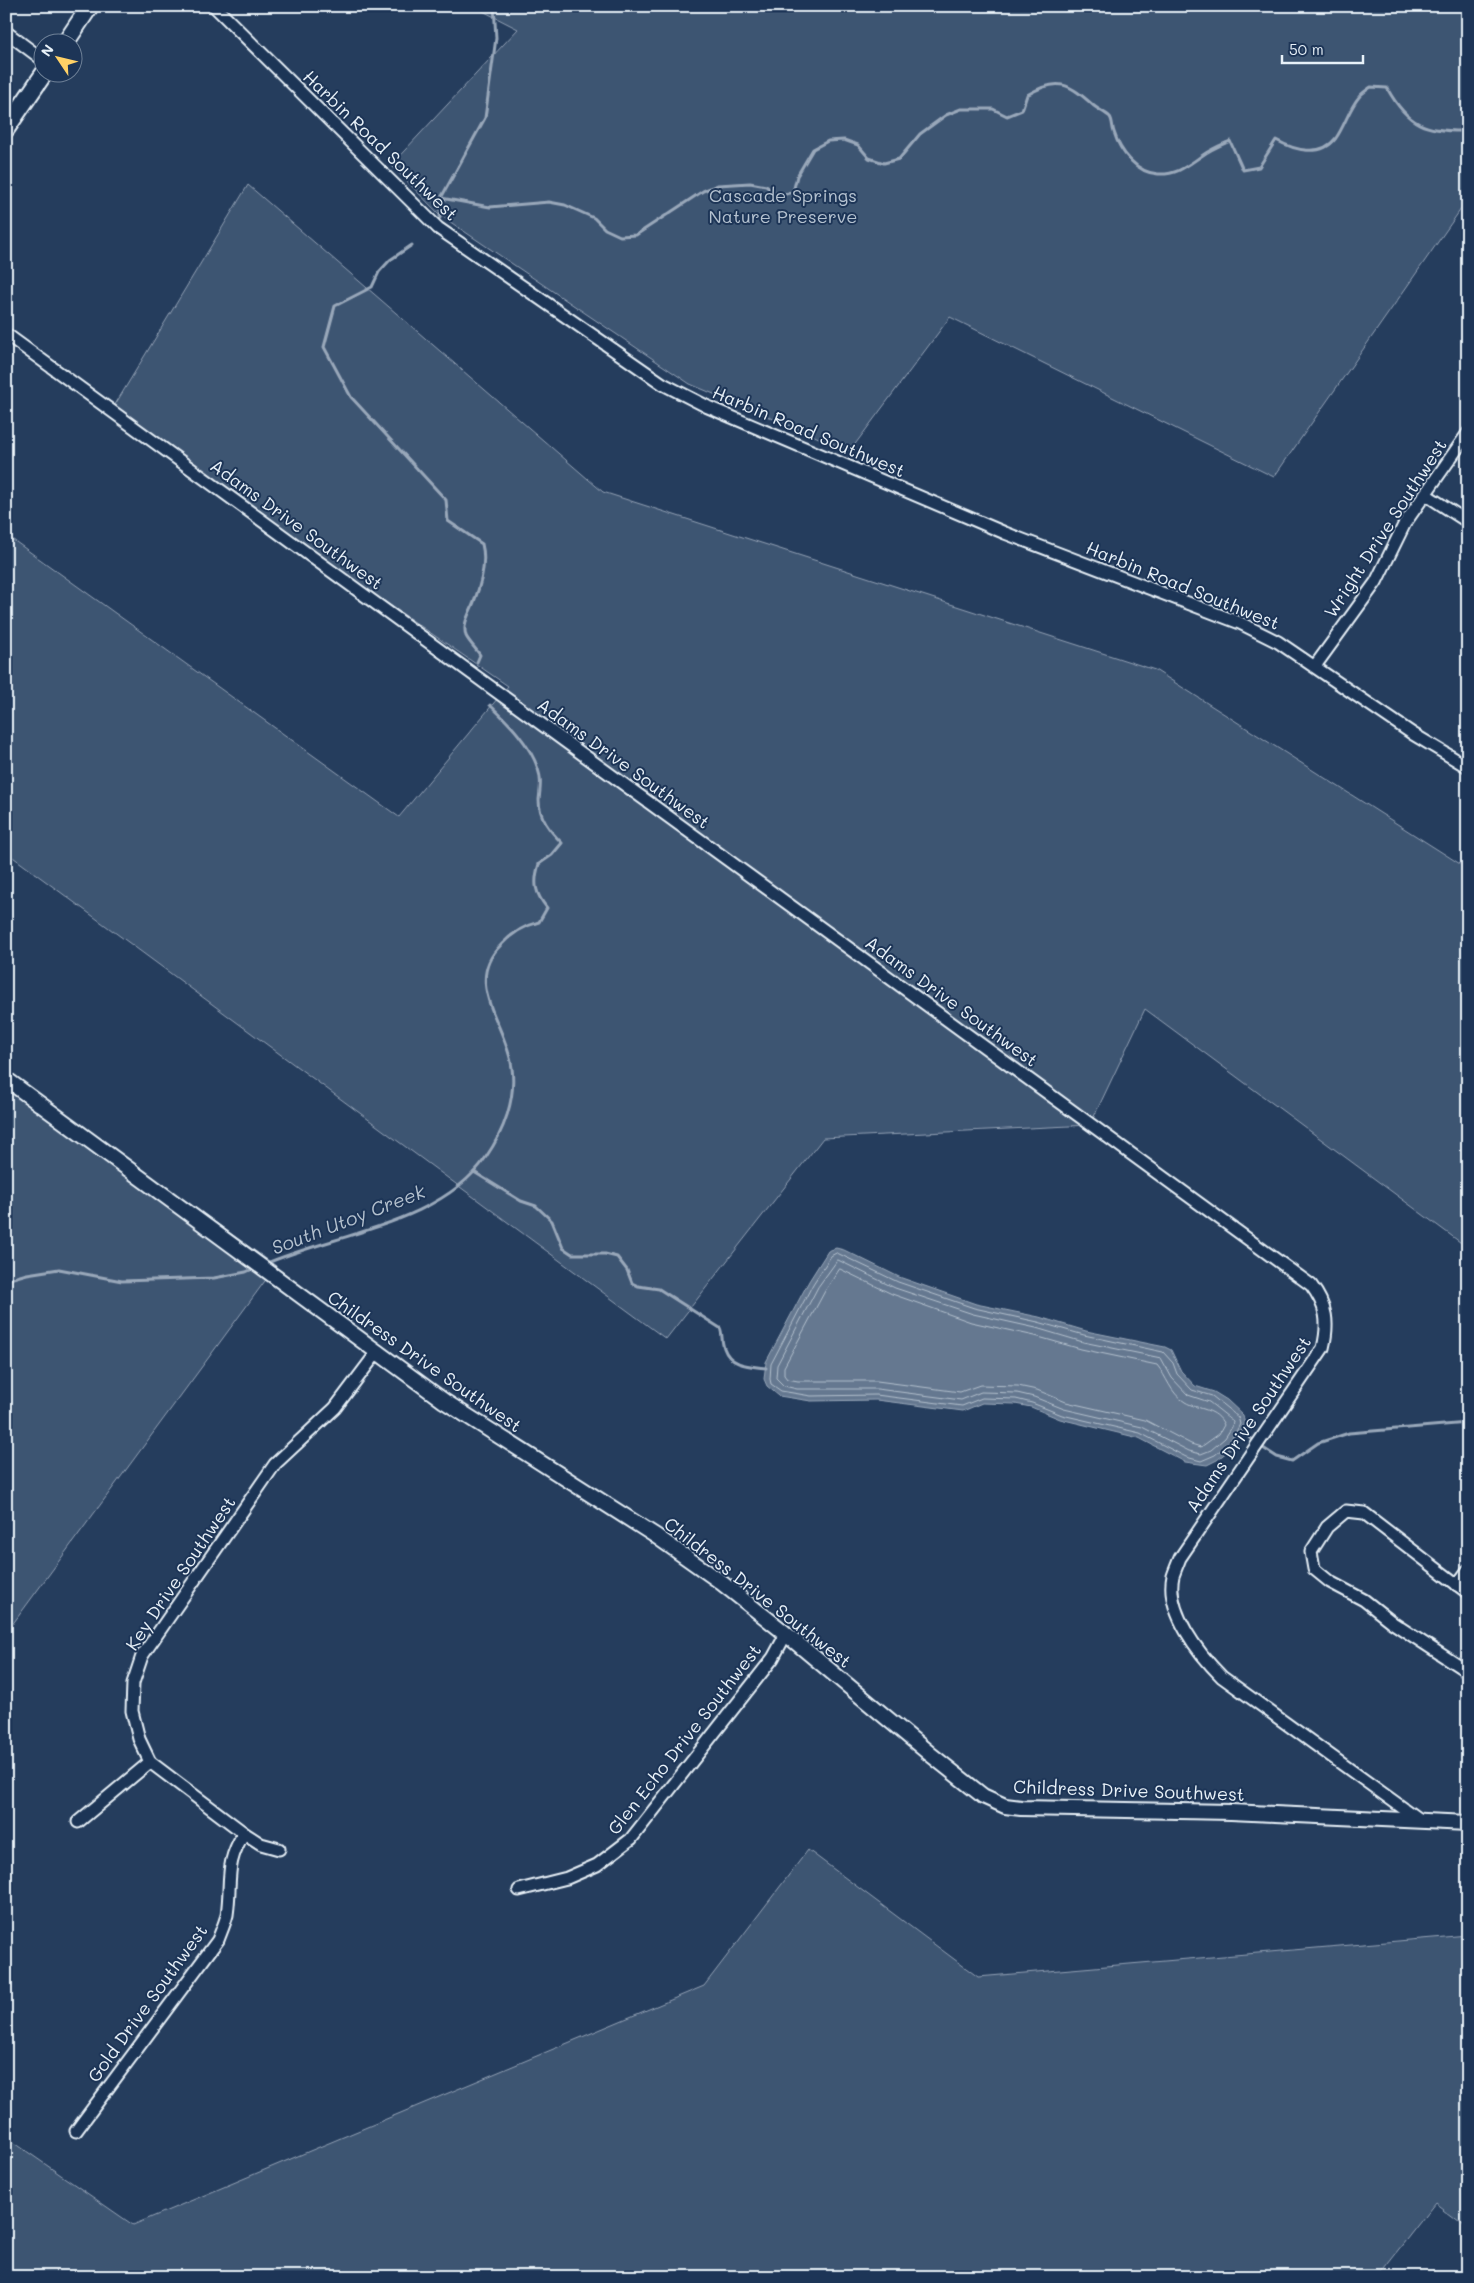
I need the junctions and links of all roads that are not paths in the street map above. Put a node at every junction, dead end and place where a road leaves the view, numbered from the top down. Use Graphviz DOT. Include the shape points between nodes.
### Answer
graph roads {
  1 [pos="90,6"];
  2 [pos="214,6"];
  3 [pos="6,32"];
  4 [pos="73,32"];
  5 [pos="32,52"];
  6 [pos="38,82"];
  7 [pos="6,129"];
  8 [pos="6,334"];
  9 [pos="1468,433"];
  10 [pos="1425,494"];
  11 [pos="1468,522"];
  12 [pos="1314,666"];
  13 [pos="1468,767"];
  14 [pos="6,1079"];
  15 [pos="378,1351"];
  16 [pos="1468,1570"];
  17 [pos="1457,1585"];
  18 [pos="1468,1593"];
  19 [pos="786,1634"];
  20 [pos="1468,1672"];
  21 [pos="150,1762"];
  22 [pos="1418,1819"];
  23 [pos="78,1822"];
  24 [pos="1468,1823"];
  25 [pos="244,1833"];
  26 [pos="279,1848"];
  27 [pos="519,1890"];
  28 [pos="76,2131"];
  1 -- 4 [label="main road"];
  2 -- 12 [label="street, Harbin Road Southwest" via="438,228 663,384 708,408 1005,533 1240,623 1278,642"];
  3 -- 5 [label="street"];
  6 -- 7 [label="main road"];
  8 -- 22 [label="street, Adams Drive Southwest" via="1312,1285 1326,1314 1323,1348 1180,1558 1173,1577 1174,1598 1192,1641 1222,1677"];
  9 -- 10 [label="street, Wright Drive Southwest"];
  10 -- 11 [label="street"];
  10 -- 12 [label="street, Wright Drive Southwest" via="1405,523 1376,582"];
  12 -- 13 [label="street, Harbin Road Southwest" via="1413,734"];
  14 -- 15 [label="street, Childress Drive Southwest"];
  15 -- 19 [label="street, Childress Drive Southwest" via="463,1414 656,1536"];
  15 -- 21 [label="street, Key Drive Southwest" via="335,1408 276,1464 142,1656 133,1683 132,1711 139,1739"];
  16 -- 17 [label="street"];
  17 -- 18 [label="street"];
  17 -- 20 [label="street" via="1364,1513 1346,1510 1327,1527 1311,1552 1314,1569 1330,1582 1364,1600 1392,1623"];
  19 -- 22 [label="street, Childress Drive Southwest" via="937,1760 983,1796 1004,1806"];
  19 -- 27 [label="street, Glen Echo Drive Southwest" via="773,1658 631,1839 597,1865 568,1878"];
  21 -- 23 [label="street"];
  21 -- 25 [label="street, Key Drive Southwest"];
  22 -- 24 [label="street, Childress Drive Southwest"];
  25 -- 26 [label="street, Key Drive Southwest" via="261,1844"];
  25 -- 28 [label="street, Gold Drive Southwest" via="230,1860 226,1916 218,1940"];
}
